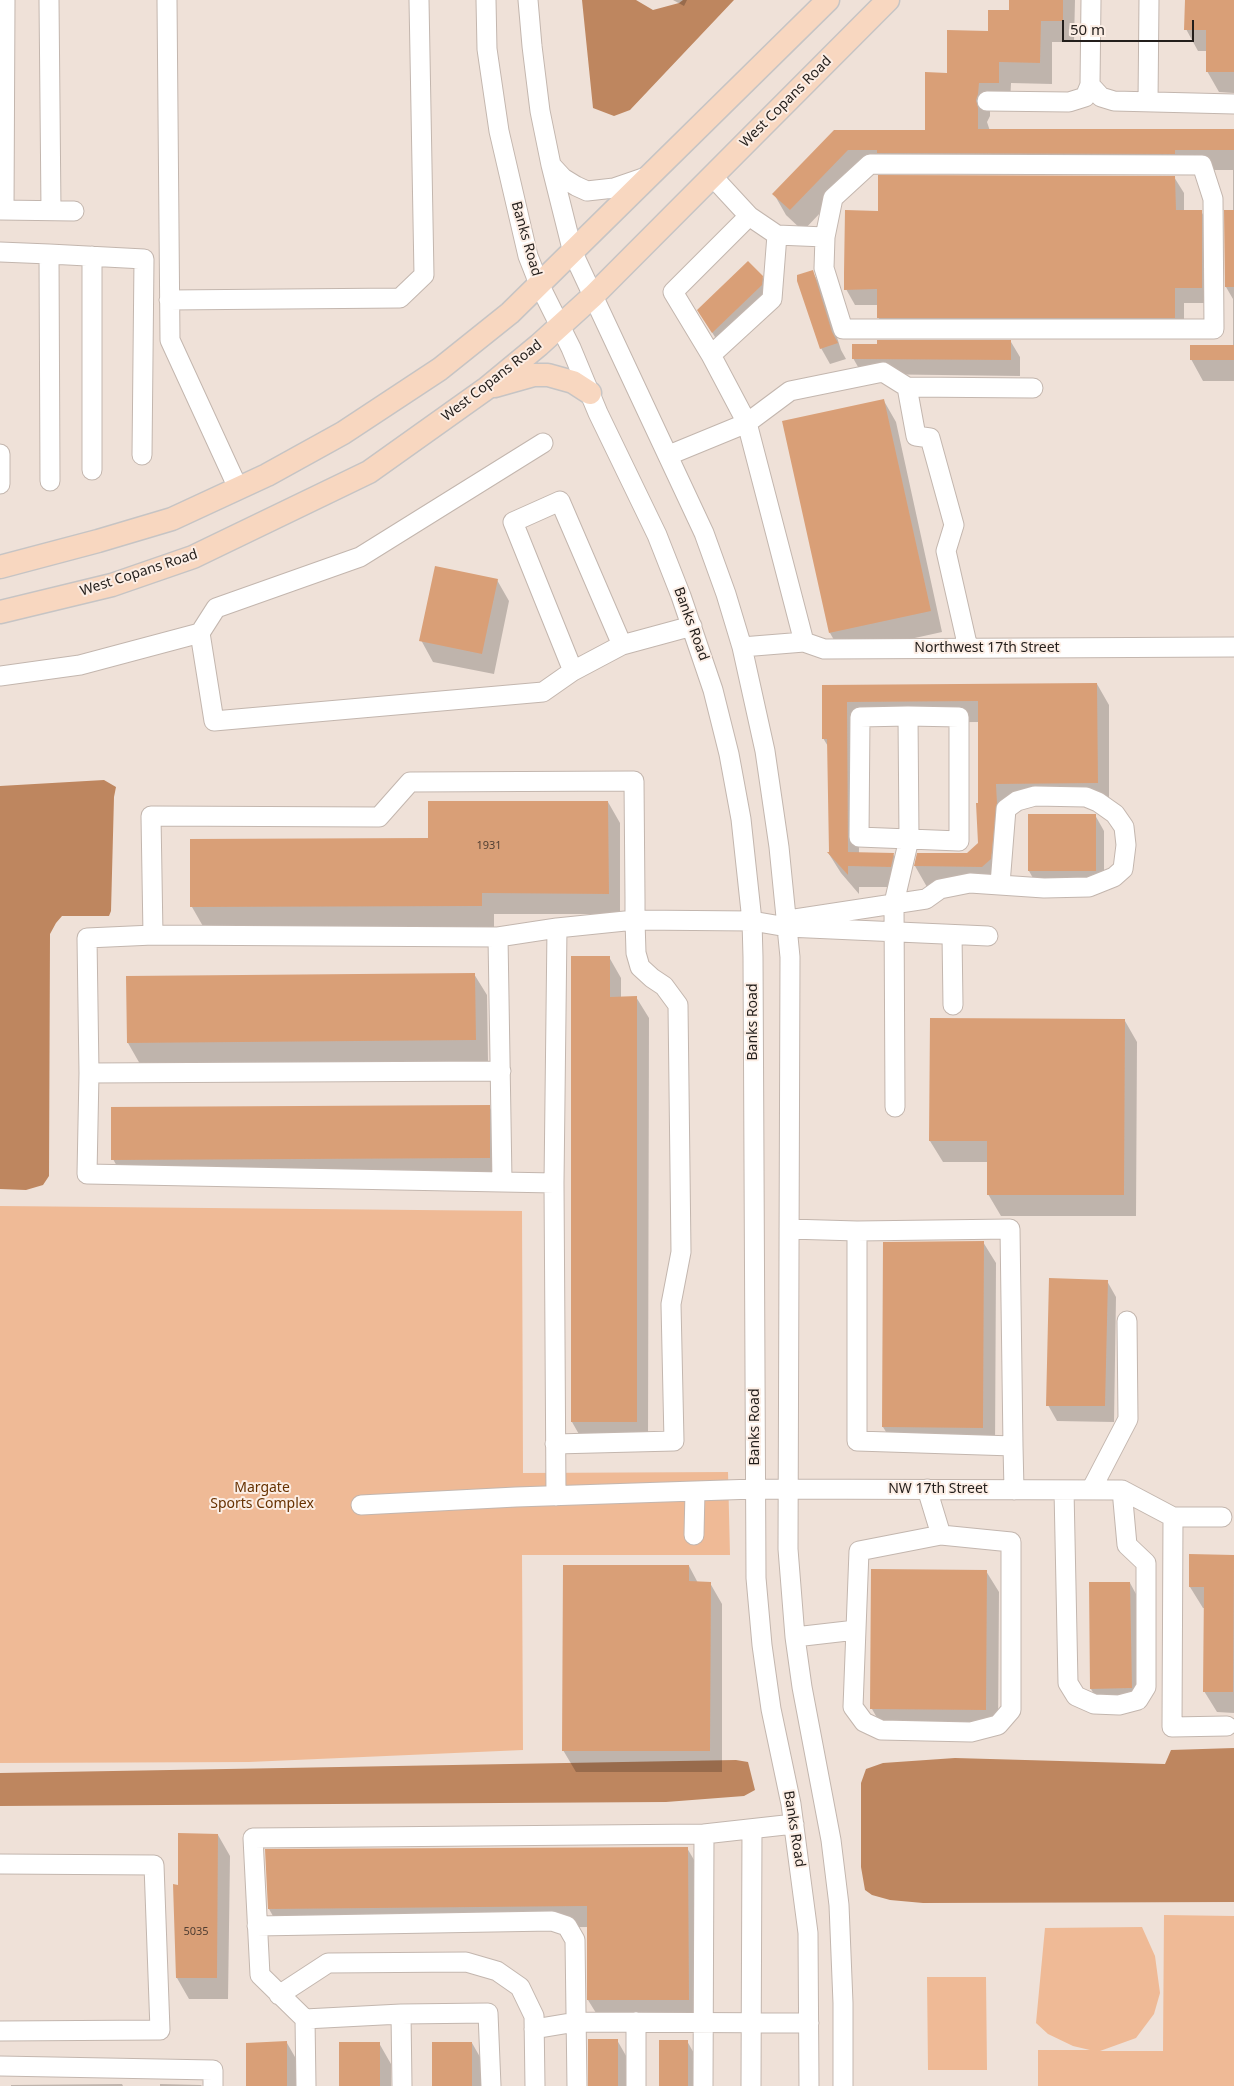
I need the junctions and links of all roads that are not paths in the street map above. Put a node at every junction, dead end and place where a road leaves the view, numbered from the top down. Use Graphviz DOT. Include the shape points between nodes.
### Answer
graph roads {
  1 [pos="5,0"];
  2 [pos="49,0"];
  3 [pos="167,0"];
  4 [pos="420,0"];
  5 [pos="486,0"];
  6 [pos="528,0"];
  7 [pos="828,0"];
  8 [pos="888,0"];
  9 [pos="1091,0"];
  10 [pos="1149,0"];
  11 [pos="1090,85"];
  12 [pos="987,102"];
  13 [pos="1148,102"];
  14 [pos="1234,104"];
  15 [pos="551,165"];
  16 [pos="652,175"];
  17 [pos="712,176"];
  18 [pos="2,210"];
  19 [pos="51,210"];
  20 [pos="74,211"];
  21 [pos="750,216"];
  22 [pos="777,235"];
  23 [pos="824,237"];
  24 [pos="0,252"];
  25 [pos="573,253"];
  26 [pos="49,254"];
  27 [pos="92,256"];
  28 [pos="539,284"];
  29 [pos="593,296"];
  30 [pos="170,300"];
  31 [pos="561,325"];
  32 [pos="711,355"];
  33 [pos="908,387"];
  34 [pos="487,388"];
  35 [pos="1033,388"];
  36 [pos="590,393"];
  37 [pos="747,423"];
  38 [pos="543,443"];
  39 [pos="0,454"];
  40 [pos="142,455"];
  41 [pos="669,455"];
  42 [pos="92,470"];
  43 [pos="50,481"];
  44 [pos="0,484"];
  45 [pos="238,488"];
  46 [pos="0,567"];
  47 [pos="0,612"];
  48 [pos="692,626"];
  49 [pos="200,633"];
  50 [pos="804,642"];
  51 [pos="622,645"];
  52 [pos="742,646"];
  53 [pos="1234,647"];
  54 [pos="968,648"];
  55 [pos="573,671"];
  56 [pos="0,676"];
  57 [pos="908,716"];
  58 [pos="909,839"];
  59 [pos="1000,884"];
  60 [pos="894,903"];
  61 [pos="635,920"];
  62 [pos="752,921"];
  63 [pos="787,927"];
  64 [pos="557,928"];
  65 [pos="895,931"];
  66 [pos="153,935"];
  67 [pos="952,936"];
  68 [pos="988,936"];
  69 [pos="498,937"];
  70 [pos="953,1005"];
  71 [pos="500,1071"];
  72 [pos="89,1074"];
  73 [pos="895,1108"];
  74 [pos="502,1181"];
  75 [pos="554,1183"];
  76 [pos="789,1229"];
  77 [pos="857,1230"];
  78 [pos="1127,1321"];
  79 [pos="555,1444"];
  80 [pos="1013,1446"];
  81 [pos="755,1489"];
  82 [pos="788,1489"];
  83 [pos="927,1489"];
  84 [pos="1014,1490"];
  85 [pos="1064,1490"];
  86 [pos="1091,1490"];
  87 [pos="1122,1490"];
  88 [pos="695,1491"];
  89 [pos="556,1496"];
  90 [pos="361,1505"];
  91 [pos="1222,1516"];
  92 [pos="1173,1517"];
  93 [pos="694,1535"];
  94 [pos="940,1535"];
  95 [pos="856,1630"];
  96 [pos="795,1637"];
  97 [pos="1227,1726"];
  98 [pos="794,1824"];
  99 [pos="752,1829"];
  100 [pos="704,1834"];
  101 [pos="0,1864"];
  102 [pos="257,1926"];
  103 [pos="279,1995"];
  104 [pos="401,2014"];
  105 [pos="305,2019"];
  106 [pos="576,2022"];
  107 [pos="636,2022"];
  108 [pos="703,2023"];
  109 [pos="751,2023"];
  110 [pos="810,2023"];
  111 [pos="534,2029"];
  112 [pos="0,2031"];
  113 [pos="0,2066"];
  114 [pos="138,2077"];
  115 [pos="213,2086"];
  116 [pos="306,2086"];
  117 [pos="402,2086"];
  118 [pos="492,2086"];
  119 [pos="535,2086"];
  120 [pos="577,2086"];
  121 [pos="636,2086"];
  122 [pos="704,2086"];
  123 [pos="751,2086"];
  124 [pos="810,2086"];
  125 [pos="843,2086"];
  1 -- 18 [label="street"];
  2 -- 19 [label="street"];
  3 -- 30 [label="street"];
  4 -- 30 [label="street" via="424,275 400,298"];
  5 -- 28 [label="street, Banks Road" via="487,49 500,131 528,256"];
  6 -- 15 [label="street" via="540,111"];
  7 -- 16 [label="main road"];
  8 -- 17 [label="main road, West Copans Road"];
  9 -- 11 [label="street"];
  10 -- 13 [label="street"];
  11 -- 12 [label="street" via="1085,97 1070,102"];
  11 -- 13 [label="street" via="1101,97 1114,102"];
  13 -- 14 [label="street"];
  15 -- 16 [label="street" via="564,178 587,191 614,188"];
  15 -- 25 [label="street"];
  16 -- 25 [label="main road"];
  17 -- 21 [label="street"];
  17 -- 29 [label="main road, West Copans Road"];
  18 -- 19 [label="street"];
  19 -- 20 [label="street"];
  21 -- 22 [label="street"];
  21 -- 32 [label="street" via="673,292"];
  22 -- 23 [label="street"];
  22 -- 32 [label="street" via="772,299"];
  23 -- 23 [label="street" via="833,198 870,164 1202,165 1213,199 1214,329 843,330 824,268"];
  24 -- 26 [label="street"];
  25 -- 28 [label="main road"];
  25 -- 29 [label="street"];
  26 -- 27 [label="street"];
  26 -- 43 [label="street"];
  27 -- 40 [label="street" via="144,258"];
  27 -- 42 [label="street"];
  28 -- 31 [label="street, Banks Road"];
  28 -- 45 [label="main road" via="510,313 440,369 343,433"];
  29 -- 31 [label="main road, West Copans Road"];
  29 -- 41 [label="street"];
  30 -- 45 [label="street" via="170,340"];
  31 -- 34 [label="main road, West Copans Road"];
  31 -- 36 [label="street, Banks Road"];
  32 -- 37 [label="street"];
  33 -- 35 [label="street"];
  33 -- 37 [label="street" via="883,372 790,391"];
  33 -- 54 [label="street" via="916,436 930,438 954,525 946,551"];
  34 -- 36 [label="main road" via="534,375 548,375 573,382"];
  34 -- 47 [label="main road, West Copans Road" via="369,472 193,557 112,585"];
  36 -- 48 [label="street, Banks Road" via="657,535"];
  37 -- 41 [label="street"];
  37 -- 50 [label="street"];
  38 -- 49 [label="street" via="360,556 216,608"];
  39 -- 44 [label="street"];
  41 -- 52 [label="street" via="704,533"];
  45 -- 46 [label="main road" via="172,519"];
  48 -- 51 [label="street"];
  48 -- 62 [label="street, Banks Road" via="729,754 746,851"];
  49 -- 55 [label="street" via="214,721 543,692"];
  49 -- 56 [label="street" via="80,665"];
  50 -- 52 [label="street, Northwest 17th Street"];
  50 -- 54 [label="street, Northwest 17th Street" via="824,649"];
  51 -- 55 [label="street"];
  51 -- 55 [label="street" via="560,501 513,522"];
  52 -- 63 [label="street" via="765,750"];
  53 -- 54 [label="street, Northwest 17th Street"];
  57 -- 58 [label="street"];
  57 -- 58 [label="street" via="860,717 859,837"];
  57 -- 58 [label="street" via="959,717 959,841"];
  58 -- 60 [label="street"];
  59 -- 59 [label="street" via="1044,888 1089,887 1106,881 1123,869 1124,827 1116,814 1086,797 1035,796 1017,801 1006,809"];
  59 -- 60 [label="street" via="954,885 940,889 926,899"];
  60 -- 63 [label="street" via="796,918"];
  60 -- 65 [label="street"];
  61 -- 62 [label="street"];
  61 -- 64 [label="street"];
  61 -- 66 [label="street" via="634,781 410,782 379,817 151,816"];
  61 -- 79 [label="street" via="640,967 664,986 678,1005 681,1252 671,1304 674,1441"];
  62 -- 63 [label="street"];
  62 -- 81 [label="street, Banks Road"];
  63 -- 65 [label="street"];
  63 -- 76 [label="street" via="790,956"];
  64 -- 69 [label="street"];
  64 -- 75 [label="street"];
  65 -- 67 [label="street"];
  65 -- 73 [label="street"];
  66 -- 69 [label="street"];
  66 -- 72 [label="street" via="87,938"];
  67 -- 68 [label="street"];
  67 -- 70 [label="street"];
  69 -- 71 [label="street"];
  71 -- 72 [label="street"];
  71 -- 74 [label="street"];
  72 -- 74 [label="street" via="87,1174"];
  74 -- 75 [label="street"];
  75 -- 79 [label="street"];
  76 -- 77 [label="street"];
  76 -- 82 [label="street"];
  77 -- 80 [label="street" via="857,1441"];
  77 -- 80 [label="street" via="1010,1229"];
  78 -- 86 [label="street" via="1128,1419"];
  79 -- 89 [label="street"];
  80 -- 84 [label="street"];
  81 -- 82 [label="street, NW 17th Street"];
  81 -- 88 [label="street, NW 17th Street"];
  81 -- 98 [label="street, Banks Road" via="756,1578 762,1645"];
  82 -- 83 [label="street, NW 17th Street"];
  82 -- 96 [label="street" via="788,1548"];
  83 -- 84 [label="street, NW 17th Street"];
  83 -- 94 [label="street"];
  84 -- 85 [label="street, NW 17th Street"];
  85 -- 86 [label="street, NW 17th Street"];
  85 -- 87 [label="street" via="1068,1683 1076,1696 1094,1704 1119,1705 1138,1700 1146,1686 1146,1563 1126,1545"];
  86 -- 87 [label="street, NW 17th Street"];
  87 -- 92 [label="street"];
  88 -- 89 [label="street, NW 17th Street"];
  88 -- 93 [label="street"];
  89 -- 90 [label="street, NW 17th Street"];
  91 -- 92 [label="street"];
  92 -- 97 [label="street" via="1172,1727"];
  94 -- 95 [label="street" via="859,1551"];
  94 -- 95 [label="street" via="1011,1542 1011,1710 998,1725 971,1732 881,1730 864,1722 853,1707"];
  95 -- 96 [label="street"];
  96 -- 125 [label="street" via="831,1840 839,1905"];
  98 -- 99 [label="street"];
  98 -- 110 [label="street, Banks Road" via="808,1933"];
  99 -- 100 [label="street"];
  99 -- 109 [label="street"];
  100 -- 102 [label="street" via="253,1838"];
  100 -- 108 [label="street"];
  101 -- 112 [label="street" via="154,1865 160,2030"];
  102 -- 103 [label="street" via="260,1975"];
  102 -- 106 [label="street" via="552,1921 567,1926 575,1940"];
  103 -- 105 [label="street"];
  103 -- 111 [label="street" via="328,1963 466,1962 497,1971 520,1987 534,2016"];
  104 -- 105 [label="street"];
  104 -- 117 [label="street"];
  104 -- 118 [label="street" via="488,2013"];
  105 -- 116 [label="street"];
  106 -- 107 [label="street"];
  106 -- 111 [label="street"];
  106 -- 120 [label="street"];
  107 -- 108 [label="street"];
  107 -- 121 [label="street"];
  108 -- 109 [label="street"];
  108 -- 122 [label="street"];
  109 -- 110 [label="street"];
  109 -- 123 [label="street"];
  110 -- 124 [label="street, Banks Road"];
  111 -- 119 [label="street"];
  113 -- 114 [label="street"];
  114 -- 115 [label="street" via="213,2070"];
}
